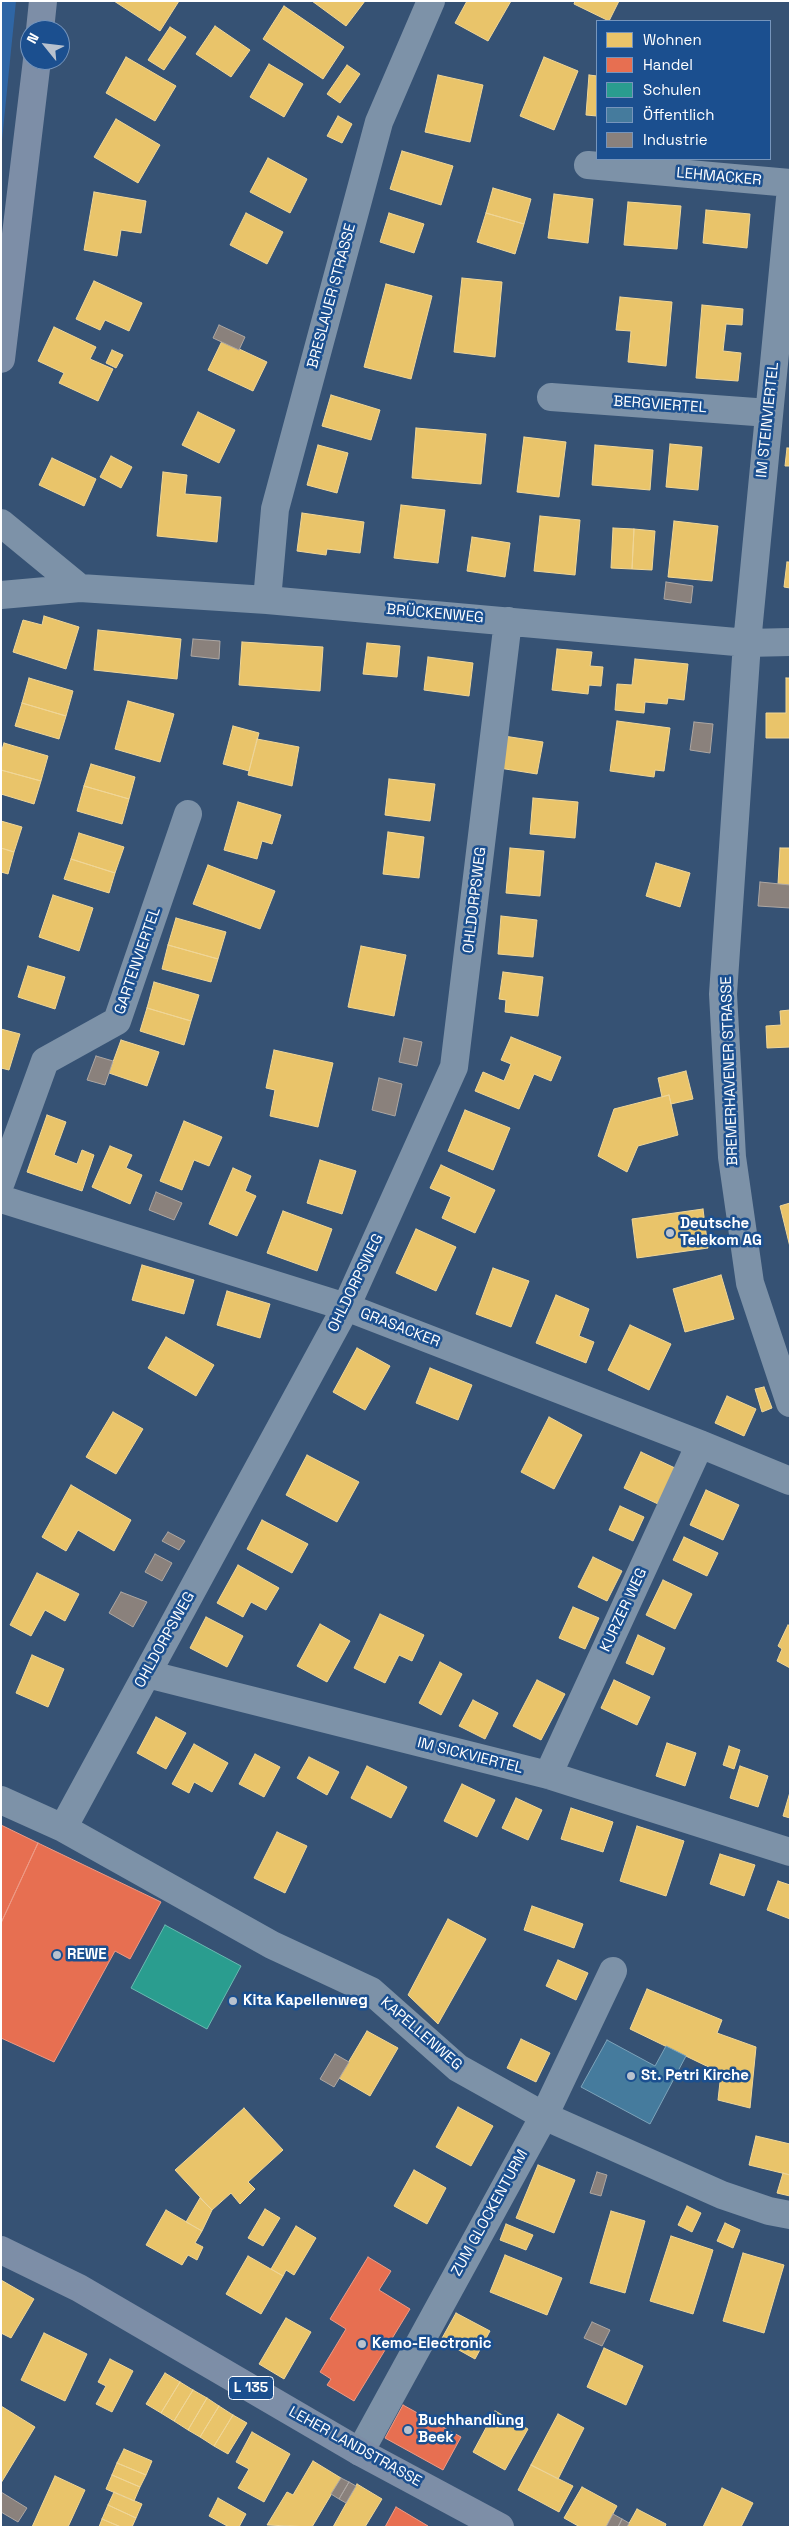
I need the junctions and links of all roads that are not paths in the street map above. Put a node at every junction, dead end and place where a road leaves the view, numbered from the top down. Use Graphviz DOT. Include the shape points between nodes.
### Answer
graph roads {
  1 [pos="44,1"];
  2 [pos="421,5"];
  3 [pos="41,20"];
  4 [pos="35,70"];
  5 [pos="588,165"];
  6 [pos="790,183"];
  7 [pos="790,198"];
  8 [pos="1,359"];
  9 [pos="551,397"];
  10 [pos="769,413"];
  11 [pos="1,523"];
  12 [pos="80,588"];
  13 [pos="1,595"];
  14 [pos="267,600"];
  15 [pos="508,621"];
  16 [pos="790,642"];
  17 [pos="747,643"];
  18 [pos="188,814"];
  19 [pos="1,1182"];
  20 [pos="1,1199"];
  21 [pos="346,1307"];
  22 [pos="790,1403"];
  23 [pos="700,1444"];
  24 [pos="790,1481"];
  25 [pos="147,1674"];
  26 [pos="548,1775"];
  27 [pos="1,1800"];
  28 [pos="63,1828"];
  29 [pos="790,1852"];
  30 [pos="613,1971"];
  31 [pos="544,2116"];
  32 [pos="790,2215"];
  33 [pos="1,2250"];
  34 [pos="360,2452"];
  35 [pos="500,2527"];
  1 -- 3 [label="main road"];
  2 -- 14 [label="street, BRESLAUER STRASSE" via="376,131 275,509"];
  4 -- 8 [label="main road"];
  5 -- 6 [label="street, LEHMACKER"];
  7 -- 10 [label="street, IM STEINVIERTEL"];
  9 -- 10 [label="street, BERGVIERTEL"];
  10 -- 17 [label="street, IM STEINVIERTEL"];
  11 -- 12 [label="street"];
  12 -- 13 [label="street, BRÜCKENWEG"];
  12 -- 14 [label="street, BRÜCKENWEG"];
  14 -- 15 [label="street, BRÜCKENWEG"];
  15 -- 17 [label="street, BRÜCKENWEG"];
  15 -- 21 [label="street, OHLDORPSWEG" via="454,1066"];
  16 -- 17 [label="street, BRÜCKENWEG"];
  17 -- 22 [label="street, BREMERHAVENER STRASSE" via="724,994 732,1157 750,1283"];
  18 -- 19 [label="street, GARTENVIERTEL" via="117,1021 45,1061"];
  20 -- 21 [label="street, GRASACKER"];
  21 -- 23 [label="street, GRASACKER"];
  21 -- 25 [label="street, OHLDORPSWEG"];
  23 -- 24 [label="street, GRASACKER"];
  23 -- 26 [label="street, KURZER WEG"];
  25 -- 26 [label="street, IM SICKVIERTEL"];
  25 -- 28 [label="street, OHLDORPSWEG"];
  26 -- 29 [label="street, IM SICKVIERTEL"];
  27 -- 28 [label="street"];
  28 -- 31 [label="street, KAPELLENWEG" via="272,1945 372,1991 458,2068"];
  30 -- 31 [label="street, ZUM GLOCKENTURM"];
  31 -- 32 [label="street, KAPELLENWEG" via="722,2196"];
  31 -- 34 [label="street, ZUM GLOCKENTURM"];
  33 -- 34 [label="main road, LEHER LANDSTRASSE / L 135" via="80,2288"];
  34 -- 35 [label="main road, LEHER LANDSTRASSE / L 135"];
}
